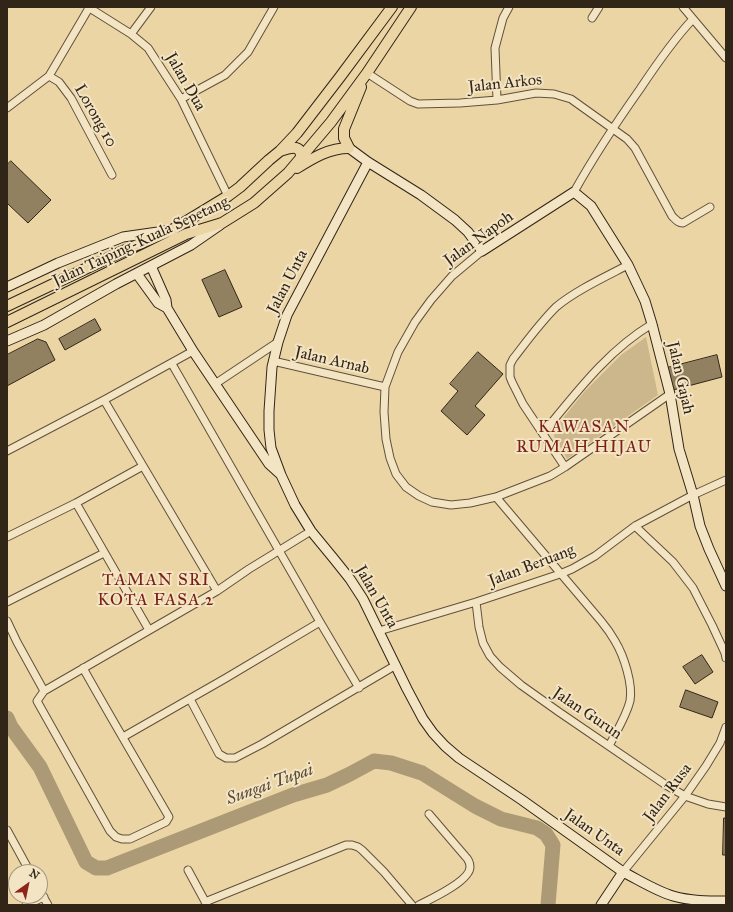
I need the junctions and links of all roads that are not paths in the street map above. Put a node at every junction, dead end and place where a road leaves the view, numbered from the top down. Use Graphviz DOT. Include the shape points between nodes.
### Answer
graph roads {
  1 [pos="89,7"];
  2 [pos="151,7"];
  3 [pos="274,7"];
  4 [pos="392,7"];
  5 [pos="412,7"];
  6 [pos="509,7"];
  7 [pos="599,7"];
  8 [pos="683,7"];
  9 [pos="592,18"];
  10 [pos="693,19"];
  11 [pos="132,34"];
  12 [pos="726,58"];
  13 [pos="366,73"];
  14 [pos="49,76"];
  15 [pos="181,99"];
  16 [pos="497,100"];
  17 [pos="7,108"];
  18 [pos="613,128"];
  19 [pos="349,148"];
  20 [pos="280,151"];
  21 [pos="301,159"];
  22 [pos="368,162"];
  23 [pos="288,173"];
  24 [pos="112,175"];
  25 [pos="574,192"];
  26 [pos="228,196"];
  27 [pos="710,207"];
  28 [pos="222,223"];
  29 [pos="172,230"];
  30 [pos="482,251"];
  31 [pos="628,265"];
  32 [pos="151,266"];
  33 [pos="137,274"];
  34 [pos="7,287"];
  35 [pos="7,306"];
  36 [pos="167,308"];
  37 [pos="7,322"];
  38 [pos="652,324"];
  39 [pos="7,341"];
  40 [pos="278,342"];
  41 [pos="193,352"];
  42 [pos="273,361"];
  43 [pos="172,364"];
  44 [pos="215,384"];
  45 [pos="385,387"];
  46 [pos="670,394"];
  47 [pos="104,400"];
  48 [pos="247,431"];
  49 [pos="543,433"];
  50 [pos="271,448"];
  51 [pos="7,451"];
  52 [pos="143,466"];
  53 [pos="565,467"];
  54 [pos="281,475"];
  55 [pos="726,480"];
  56 [pos="693,495"];
  57 [pos="496,497"];
  58 [pos="76,503"];
  59 [pos="635,526"];
  60 [pos="311,531"];
  61 [pos="7,538"];
  62 [pos="280,551"];
  63 [pos="104,553"];
  64 [pos="560,574"];
  65 [pos="726,586"];
  66 [pos="217,591"];
  67 [pos="7,602"];
  68 [pos="476,602"];
  69 [pos="7,621"];
  70 [pos="320,622"];
  71 [pos="149,630"];
  72 [pos="379,631"];
  73 [pos="726,658"];
  74 [pos="396,665"];
  75 [pos="83,668"];
  76 [pos="359,688"];
  77 [pos="44,691"];
  78 [pos="190,698"];
  79 [pos="726,727"];
  80 [pos="123,737"];
  81 [pos="609,746"];
  82 [pos="686,796"];
  83 [pos="726,807"];
  84 [pos="429,814"];
  85 [pos="7,830"];
  86 [pos="26,864"];
  87 [pos="188,870"];
  88 [pos="623,872"];
  89 [pos="726,901"];
  90 [pos="206,904"];
  91 [pos="412,905"];
  92 [pos="419,905"];
  93 [pos="601,905"];
  1 -- 11 [label="street, Jalan Dua"];
  1 -- 14 [label="street"];
  2 -- 11 [label="street"];
  3 -- 15 [label="street" via="248,52 225,75"];
  4 -- 20 [label="main road, Jalan Taiping-Kuala Sepetang" via="312,114"];
  5 -- 13 [label="main road, Jalan Taiping-Kuala Sepetang"];
  6 -- 16 [label="street" via="503,18 495,48"];
  7 -- 9 [label="street"];
  8 -- 10 [label="street"];
  10 -- 12 [label="street"];
  10 -- 18 [label="street, Jalan Napoh" via="654,68"];
  11 -- 15 [label="street, Jalan Dua" via="148,48"];
  13 -- 16 [label="street, Jalan Arkos" via="418,104"];
  13 -- 19 [label="main road" via="344,129 344,138"];
  13 -- 21 [label="main road, Jalan Taiping-Kuala Sepetang"];
  14 -- 17 [label="street"];
  14 -- 24 [label="street, Lorong 10" via="59,82 71,98"];
  15 -- 26 [label="street, Jalan Dua"];
  16 -- 18 [label="street, Jalan Arkos" via="536,93 554,94 571,99"];
  18 -- 25 [label="street, Jalan Napoh"];
  18 -- 27 [label="street, Jalan Arkos" via="635,148 676,221 683,223"];
  19 -- 22 [label="street"];
  19 -- 23 [label="main road" via="331,150"];
  20 -- 21 [label="main road" via="298,149"];
  20 -- 26 [label="main road, Jalan Taiping-Kuala Sepetang"];
  21 -- 23 [label="main road, Jalan Taiping-Kuala Sepetang"];
  22 -- 30 [label="street" via="455,220"];
  22 -- 40 [label="street, Jalan Unta" via="287,315"];
  23 -- 28 [label="main road, Jalan Taiping-Kuala Sepetang" via="254,203"];
  25 -- 30 [label="street, Jalan Napoh"];
  25 -- 31 [label="street, Jalan Gajah" via="591,206"];
  26 -- 29 [label="main road, Jalan Taiping-Kuala Sepetang"];
  28 -- 32 [label="street" via="191,245"];
  28 -- 37 [label="main road, Jalan Taiping-Kuala Sepetang" via="186,234"];
  29 -- 34 [label="street" via="123,237"];
  29 -- 35 [label="main road, Jalan Taiping-Kuala Sepetang"];
  30 -- 45 [label="street, Jalan Napoh" via="452,276 430,300 398,352"];
  31 -- 38 [label="street, Jalan Gajah" via="645,301"];
  31 -- 49 [label="street" via="557,307 536,328 513,359 510,365 512,382 523,404"];
  32 -- 33 [label="street"];
  32 -- 36 [label="street"];
  33 -- 36 [label="street" via="158,303"];
  33 -- 39 [label="street"];
  36 -- 41 [label="street"];
  38 -- 46 [label="street, Jalan Gajah"];
  38 -- 49 [label="street" via="616,350"];
  40 -- 42 [label="street, Jalan Unta"];
  40 -- 44 [label="street"];
  41 -- 43 [label="street"];
  41 -- 44 [label="street"];
  42 -- 45 [label="street, Jalan Arnab"];
  42 -- 50 [label="street, Jalan Unta" via="269,411"];
  43 -- 47 [label="street"];
  43 -- 62 [label="street"];
  44 -- 48 [label="street"];
  45 -- 57 [label="street, Jalan Napoh" via="384,412 390,458 396,474 406,487 432,502 451,505"];
  46 -- 53 [label="street, Jalan Napoh"];
  46 -- 56 [label="street, Jalan Gajah" via="679,449"];
  47 -- 51 [label="street"];
  47 -- 52 [label="street"];
  48 -- 50 [label="street"];
  48 -- 54 [label="street" via="269,464"];
  49 -- 53 [label="street"];
  50 -- 54 [label="street, Jalan Unta"];
  52 -- 58 [label="street"];
  52 -- 66 [label="street"];
  53 -- 57 [label="street, Jalan Napoh" via="550,476"];
  54 -- 60 [label="street, Jalan Unta"];
  55 -- 56 [label="street, Jalan Beruang"];
  56 -- 59 [label="street, Jalan Beruang"];
  56 -- 65 [label="street, Jalan Gajah" via="700,526"];
  57 -- 64 [label="street"];
  58 -- 61 [label="street"];
  58 -- 63 [label="street"];
  59 -- 64 [label="street, Jalan Beruang" via="594,556"];
  59 -- 73 [label="street" via="673,562 693,588"];
  60 -- 62 [label="street"];
  60 -- 72 [label="street, Jalan Unta" via="350,579"];
  62 -- 66 [label="street"];
  62 -- 70 [label="street"];
  63 -- 67 [label="street"];
  63 -- 71 [label="street"];
  64 -- 68 [label="street, Jalan Beruang"];
  64 -- 81 [label="street" via="616,641 628,674 630,701"];
  66 -- 71 [label="street"];
  68 -- 72 [label="street, Jalan Beruang"];
  68 -- 81 [label="street, Jalan Gurun" via="483,643 500,667 521,685"];
  69 -- 77 [label="street"];
  70 -- 76 [label="street"];
  70 -- 78 [label="street"];
  71 -- 75 [label="street"];
  72 -- 74 [label="street, Jalan Unta"];
  74 -- 76 [label="street"];
  74 -- 88 [label="street, Jalan Unta" via="424,719 445,746"];
  75 -- 77 [label="street"];
  75 -- 80 [label="street"];
  76 -- 78 [label="street" via="235,758 226,758 219,754"];
  77 -- 80 [label="street" via="37,701 110,831 116,837 130,839 166,822 169,817"];
  78 -- 80 [label="street"];
  79 -- 82 [label="street, Jalan Rusa" via="720,743"];
  81 -- 82 [label="street, Jalan Gurun"];
  82 -- 83 [label="street, Jalan Gurun"];
  82 -- 88 [label="street, Jalan Rusa"];
  84 -- 92 [label="street" via="465,856 470,868 465,877 450,888"];
  85 -- 86 [label="street"];
  87 -- 90 [label="street"];
  88 -- 89 [label="street, Jalan Unta" via="673,896"];
  88 -- 93 [label="street"];
  90 -- 91 [label="street" via="346,845 352,845 362,850"];
}
